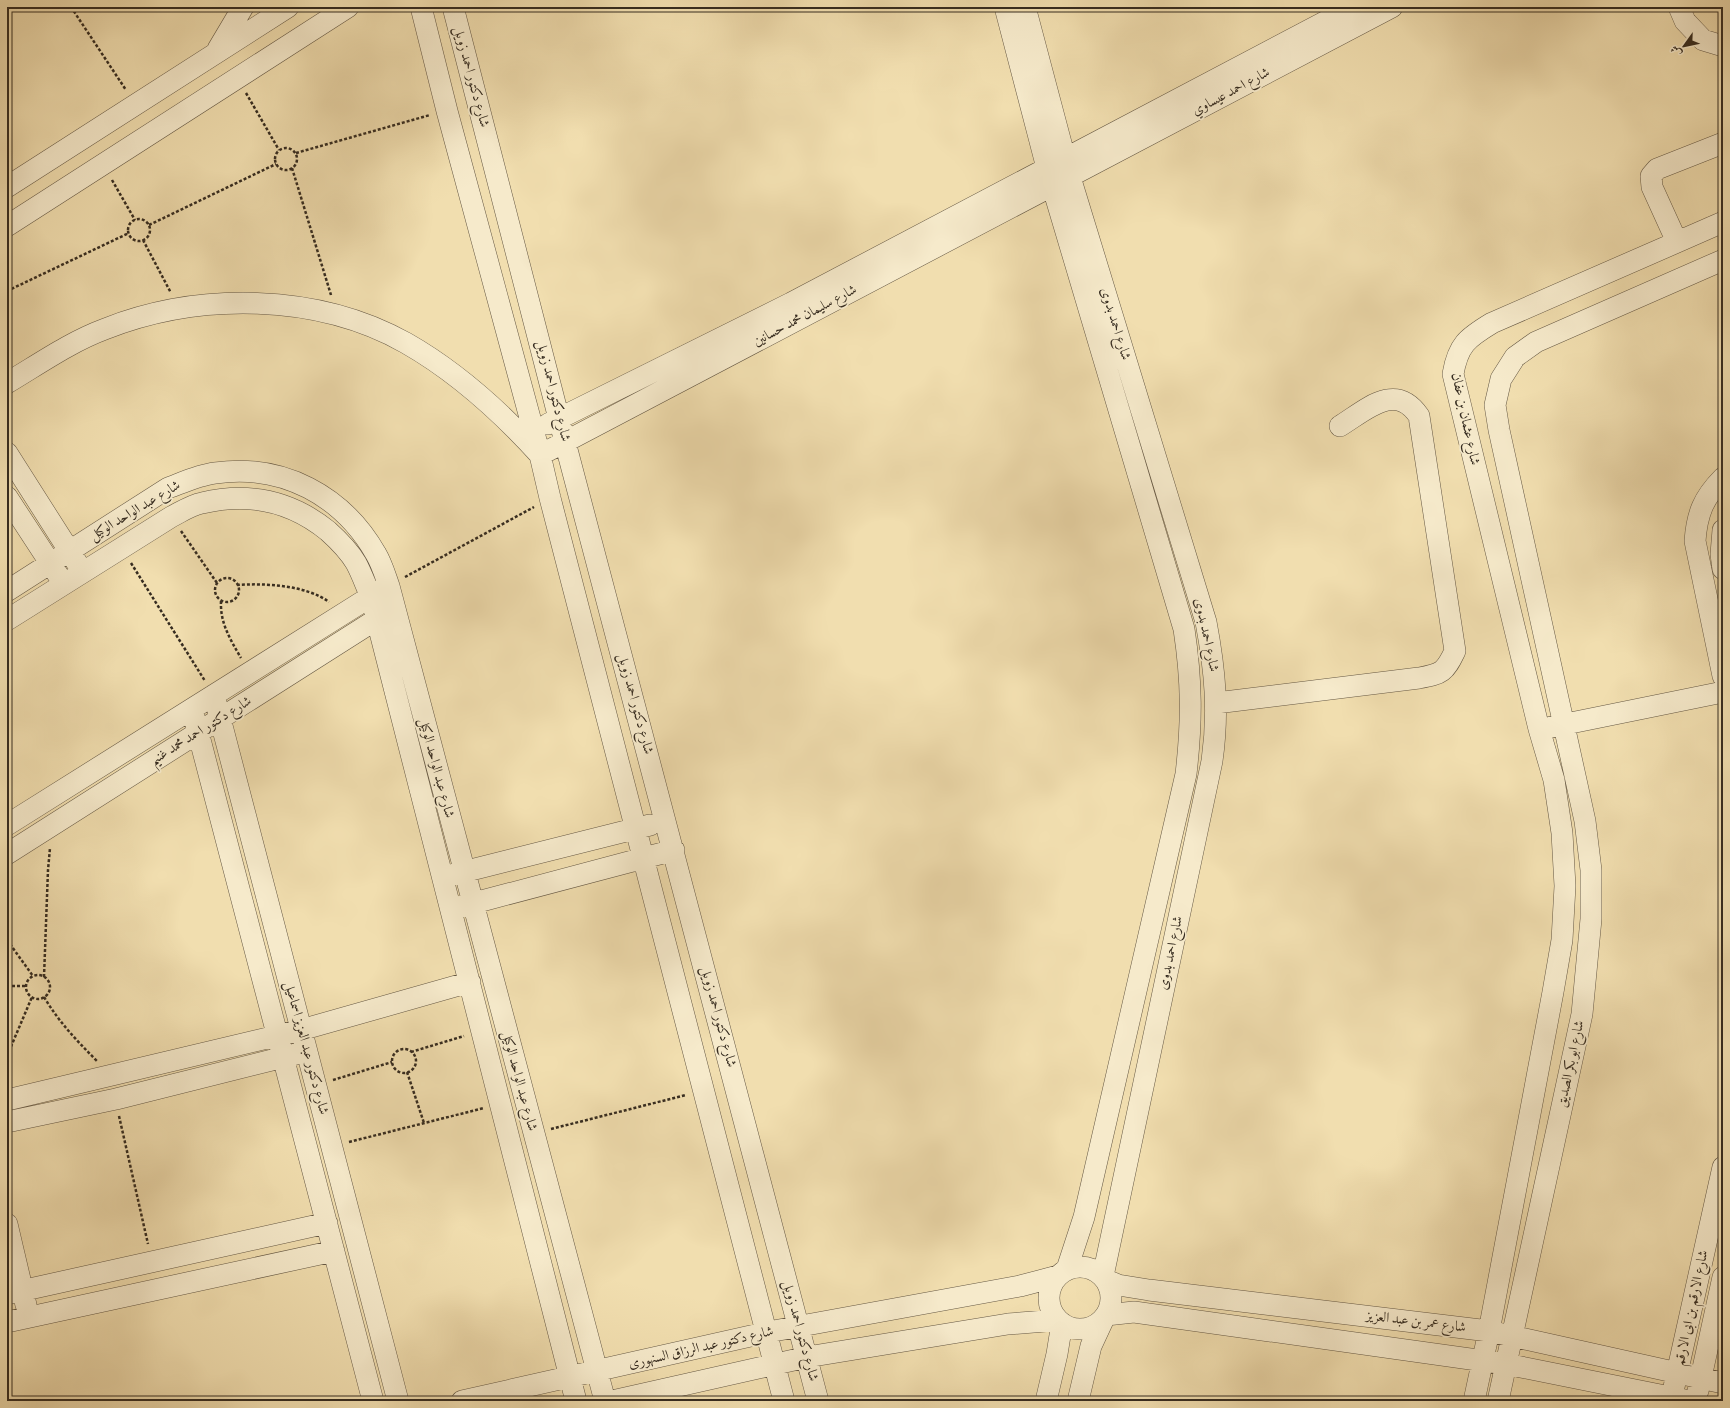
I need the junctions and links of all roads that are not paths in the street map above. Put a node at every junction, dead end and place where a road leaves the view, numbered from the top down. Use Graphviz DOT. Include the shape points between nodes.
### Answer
graph roads {
  1 [pos="243,7"];
  2 [pos="288,7"];
  3 [pos="348,7"];
  4 [pos="421,7"];
  5 [pos="453,7"];
  6 [pos="1005,7"];
  7 [pos="1025,7"];
  8 [pos="1353,7"];
  9 [pos="1392,7"];
  10 [pos="1679,7"];
  11 [pos="1723,46"];
  12 [pos="215,53"];
  13 [pos="1723,143"];
  14 [pos="1059,173"];
  15 [pos="7,186"];
  16 [pos="1723,222"];
  17 [pos="7,226"];
  18 [pos="1677,242"];
  19 [pos="1723,260"];
  20 [pos="7,383"];
  21 [pos="560,418"];
  22 [pos="1340,426"];
  23 [pos="533,431"];
  24 [pos="565,442"];
  25 [pos="7,453"];
  26 [pos="540,455"];
  27 [pos="1723,478"];
  28 [pos="7,497"];
  29 [pos="1723,530"];
  30 [pos="70,551"];
  31 [pos="50,563"];
  32 [pos="1723,568"];
  33 [pos="83,572"];
  34 [pos="64,584"];
  35 [pos="389,586"];
  36 [pos="7,591"];
  37 [pos="371,597"];
  38 [pos="386,614"];
  39 [pos="7,620"];
  40 [pos="1723,676"];
  41 [pos="1723,692"];
  42 [pos="214,694"];
  43 [pos="1216,703"];
  44 [pos="192,709"];
  45 [pos="221,718"];
  46 [pos="1564,724"];
  47 [pos="1539,729"];
  48 [pos="198,733"];
  49 [pos="666,821"];
  50 [pos="7,824"];
  51 [pos="637,828"];
  52 [pos="674,850"];
  53 [pos="7,854"];
  54 [pos="644,858"];
  55 [pos="464,872"];
  56 [pos="442,877"];
  57 [pos="472,903"];
  58 [pos="450,909"];
  59 [pos="470,982"];
  60 [pos="300,1030"];
  61 [pos="277,1036"];
  62 [pos="306,1051"];
  63 [pos="283,1058"];
  64 [pos="7,1100"];
  65 [pos="7,1122"];
  66 [pos="1723,1167"];
  67 [pos="327,1223"];
  68 [pos="7,1224"];
  69 [pos="334,1251"];
  70 [pos="1063,1273"];
  71 [pos="1723,1277"];
  72 [pos="1104,1278"];
  73 [pos="15,1293"];
  74 [pos="29,1317"];
  75 [pos="1105,1317"];
  76 [pos="1060,1321"];
  77 [pos="7,1322"];
  78 [pos="799,1326"];
  79 [pos="1489,1331"];
  80 [pos="768,1332"];
  81 [pos="1512,1336"];
  82 [pos="807,1357"];
  83 [pos="1483,1360"];
  84 [pos="775,1364"];
  85 [pos="1506,1364"];
  86 [pos="596,1371"];
  87 [pos="1678,1373"];
  88 [pos="570,1377"];
  89 [pos="1700,1378"];
  90 [pos="1723,1383"];
  91 [pos="1677,1400"];
  92 [pos="373,1401"];
  93 [pos="398,1401"];
  94 [pos="462,1401"];
  95 [pos="576,1401"];
  96 [pos="605,1401"];
  97 [pos="612,1401"];
  98 [pos="784,1401"];
  99 [pos="818,1401"];
  100 [pos="1046,1401"];
  101 [pos="1078,1401"];
  102 [pos="1474,1401"];
  103 [pos="1498,1401"];
  104 [pos="1696,1401"];
  1 -- 12 [label="street"];
  2 -- 12 [label="street"];
  3 -- 17 [label="street"];
  4 -- 23 [label="street, شارع دكتور احمد زويل"];
  5 -- 21 [label="street, شارع دكتور احمد زويل"];
  6 -- 14 [label="street, شارع احمد بدوى"];
  7 -- 14 [label="street, شارع احمد بدوى"];
  8 -- 14 [label="street, شارع احمد عيساوي"];
  9 -- 14 [label="street, شارع احمد عيساوي"];
  10 -- 11 [label="street" via="1685,20 1703,40"];
  12 -- 15 [label="street"];
  13 -- 18 [label="street" via="1657,169 1651,176 1652,187"];
  14 -- 21 [label="street, شارع سليمان محمد حسانين"];
  14 -- 24 [label="street, شارع سليمان محمد حسانين"];
  14 -- 43 [label="street, شارع احمد بدوى" via="1206,622 1213,658"];
  14 -- 70 [label="street, شارع احمد بدوى" via="1184,629 1191,702 1190,738 1184,782 1084,1217"];
  16 -- 18 [label="street, شارع عثمان بن عفان"];
  18 -- 47 [label="street, شارع عثمان بن عفان" via="1492,323 1464,343 1456,357 1453,374"];
  19 -- 46 [label="street" via="1536,342 1515,357 1501,379 1496,405 1499,430"];
  20 -- 26 [label="street" via="64,348 104,329 146,315 179,308 234,303 271,304 337,316 406,343 443,366 478,394"];
  21 -- 23 [label="street, شارع سليمان محمد حسانين"];
  21 -- 24 [label="street, شارع دكتور احمد زويل"];
  22 -- 43 [label="street" via="1384,400 1398,400 1413,407 1419,416 1455,651 1448,667 1435,675 1419,678"];
  23 -- 26 [label="street, شارع دكتور احمد زويل"];
  24 -- 26 [label="street, شارع سليمان محمد حسانين"];
  24 -- 49 [label="street, شارع دكتور احمد زويل"];
  25 -- 30 [label="street"];
  26 -- 51 [label="street, شارع دكتور احمد زويل"];
  27 -- 40 [label="street" via="1712,488 1703,503 1697,521 1695,541"];
  28 -- 31 [label="street"];
  29 -- 32 [label="street"];
  30 -- 31 [label="street, شارع عبد الواحد الوكيل"];
  30 -- 33 [label="street"];
  30 -- 35 [label="street, شارع عبد الواحد الوكيل" via="168,488 214,473 263,473 287,478 309,488 349,516 377,556"];
  31 -- 34 [label="street"];
  31 -- 36 [label="street, شارع عبد الواحد الوكيل"];
  33 -- 34 [label="street, شارع عبد الواحد الوكيل"];
  33 -- 37 [label="street, شارع عبد الواحد الوكيل" via="120,547 200,503 229,498 259,499 288,506 314,520 337,539 356,562"];
  34 -- 39 [label="street, شارع عبد الواحد الوكيل"];
  35 -- 37 [label="street, شارع دكتور احمد محمد غنيم"];
  35 -- 38 [label="street, شارع عبد الواحد الوكيل"];
  37 -- 38 [label="street, شارع عبد الواحد الوكيل"];
  37 -- 42 [label="street, شارع دكتور احمد محمد غنيم"];
  38 -- 45 [label="street, شارع دكتور احمد محمد غنيم"];
  38 -- 55 [label="street, شارع عبد الواحد الوكيل"];
  38 -- 56 [label="street, شارع عبد الواحد الوكيل"];
  41 -- 46 [label="street"];
  42 -- 44 [label="street, شارع دكتور احمد محمد غنيم"];
  42 -- 45 [label="street, شارع دكتور عبد العزيز اسماعيل"];
  43 -- 72 [label="street, شارع احمد بدوى" via="1216,733 1212,761"];
  44 -- 48 [label="street, شارع دكتور عبد العزيز اسماعيل"];
  44 -- 50 [label="street, شارع دكتور احمد محمد غنيم"];
  45 -- 48 [label="street, شارع دكتور احمد محمد غنيم"];
  45 -- 60 [label="street, شارع دكتور عبد العزيز اسماعيل"];
  46 -- 47 [label="street"];
  46 -- 81 [label="street, شارع ابو بكر الصديق" via="1585,821 1591,870 1591,919 1582,1014"];
  47 -- 79 [label="street" via="1554,780 1562,833 1565,886 1562,940"];
  48 -- 53 [label="street, شارع دكتور احمد محمد غنيم"];
  48 -- 61 [label="street, شارع دكتور عبد العزيز اسماعيل"];
  49 -- 51 [label="street"];
  49 -- 52 [label="street, شارع دكتور احمد زويل"];
  51 -- 54 [label="street, شارع دكتور احمد زويل"];
  51 -- 55 [label="street"];
  52 -- 54 [label="street"];
  52 -- 78 [label="street, شارع دكتور احمد زويل"];
  54 -- 57 [label="street"];
  54 -- 80 [label="street, شارع دكتور احمد زويل"];
  55 -- 56 [label="street"];
  55 -- 57 [label="street, شارع عبد الواحد الوكيل"];
  56 -- 58 [label="street, شارع عبد الواحد الوكيل"];
  57 -- 58 [label="street"];
  57 -- 86 [label="street, شارع عبد الواحد الوكيل"];
  58 -- 59 [label="street, شارع عبد الواحد الوكيل"];
  59 -- 60 [label="street"];
  59 -- 88 [label="street, شارع عبد الواحد الوكيل"];
  60 -- 61 [label="street"];
  60 -- 62 [label="street, شارع دكتور عبد العزيز اسماعيل"];
  61 -- 63 [label="street, شارع دكتور عبد العزيز اسماعيل"];
  61 -- 64 [label="street"];
  62 -- 63 [label="street"];
  62 -- 93 [label="street, شارع دكتور عبد العزيز اسماعيل"];
  63 -- 65 [label="street" via="116,1099"];
  63 -- 67 [label="street, شارع دكتور عبد العزيز اسماعيل"];
  66 -- 87 [label="street, شارع الارقم بن ابى الارقم"];
  67 -- 69 [label="street, شارع دكتور عبد العزيز اسماعيل"];
  67 -- 73 [label="street"];
  68 -- 73 [label="street"];
  69 -- 74 [label="street"];
  69 -- 92 [label="street, شارع دكتور عبد العزيز اسماعيل"];
  70 -- 72 [label="street" via="1075,1267 1090,1268"];
  70 -- 76 [label="street" via="1052,1284 1050,1293 1053,1312"];
  70 -- 78 [label="street, شارع دكتور عبد الرزاق السنهورى" via="1020,1286"];
  71 -- 89 [label="street, شارع الارقم بن ابى الارقم"];
  72 -- 75 [label="street" via="1110,1288 1111,1297"];
  72 -- 79 [label="street, شارع عمر بن عبد العزيز" via="1118,1284 1150,1290"];
  73 -- 74 [label="street"];
  74 -- 77 [label="street"];
  75 -- 76 [label="street" via="1097,1324 1079,1329"];
  75 -- 83 [label="street, شارع عمر بن عبد العزيز" via="1120,1312 1141,1312"];
  75 -- 101 [label="street" via="1090,1346"];
  76 -- 82 [label="street" via="1008,1324"];
  76 -- 100 [label="street" via="1057,1354"];
  78 -- 80 [label="street, شارع دكتور عبد الرزاق السنهورى"];
  78 -- 82 [label="street, شارع دكتور احمد زويل"];
  79 -- 81 [label="street, شارع عمر بن عبد العزيز"];
  79 -- 83 [label="street"];
  80 -- 84 [label="street, شارع دكتور احمد زويل"];
  80 -- 86 [label="street, شارع دكتور عبد الرزاق السنهورى"];
  81 -- 85 [label="street, شارع ابو بكر الصديق"];
  81 -- 87 [label="street, شارع عمر بن عبد العزيز"];
  82 -- 84 [label="street"];
  82 -- 99 [label="street, شارع دكتور احمد زويل"];
  83 -- 85 [label="street, شارع عمر بن عبد العزيز"];
  83 -- 102 [label="street"];
  84 -- 97 [label="street"];
  84 -- 98 [label="street, شارع دكتور احمد زويل"];
  85 -- 91 [label="street, شارع عمر بن عبد العزيز"];
  85 -- 103 [label="street, شارع ابو بكر الصديق"];
  86 -- 88 [label="street, شارع دكتور عبد الرزاق السنهورى"];
  86 -- 96 [label="street, شارع عبد الواحد الوكيل"];
  87 -- 89 [label="street, شارع عمر بن عبد العزيز"];
  87 -- 91 [label="street, شارع الارقم بن ابى الارقم"];
  88 -- 94 [label="street, شارع دكتور عبد الرزاق السنهورى"];
  88 -- 95 [label="street, شارع عبد الواحد الوكيل"];
  89 -- 90 [label="street, شارع عمر بن عبد العزيز"];
  89 -- 104 [label="street, شارع الارقم بن ابى الارقم"];
}
